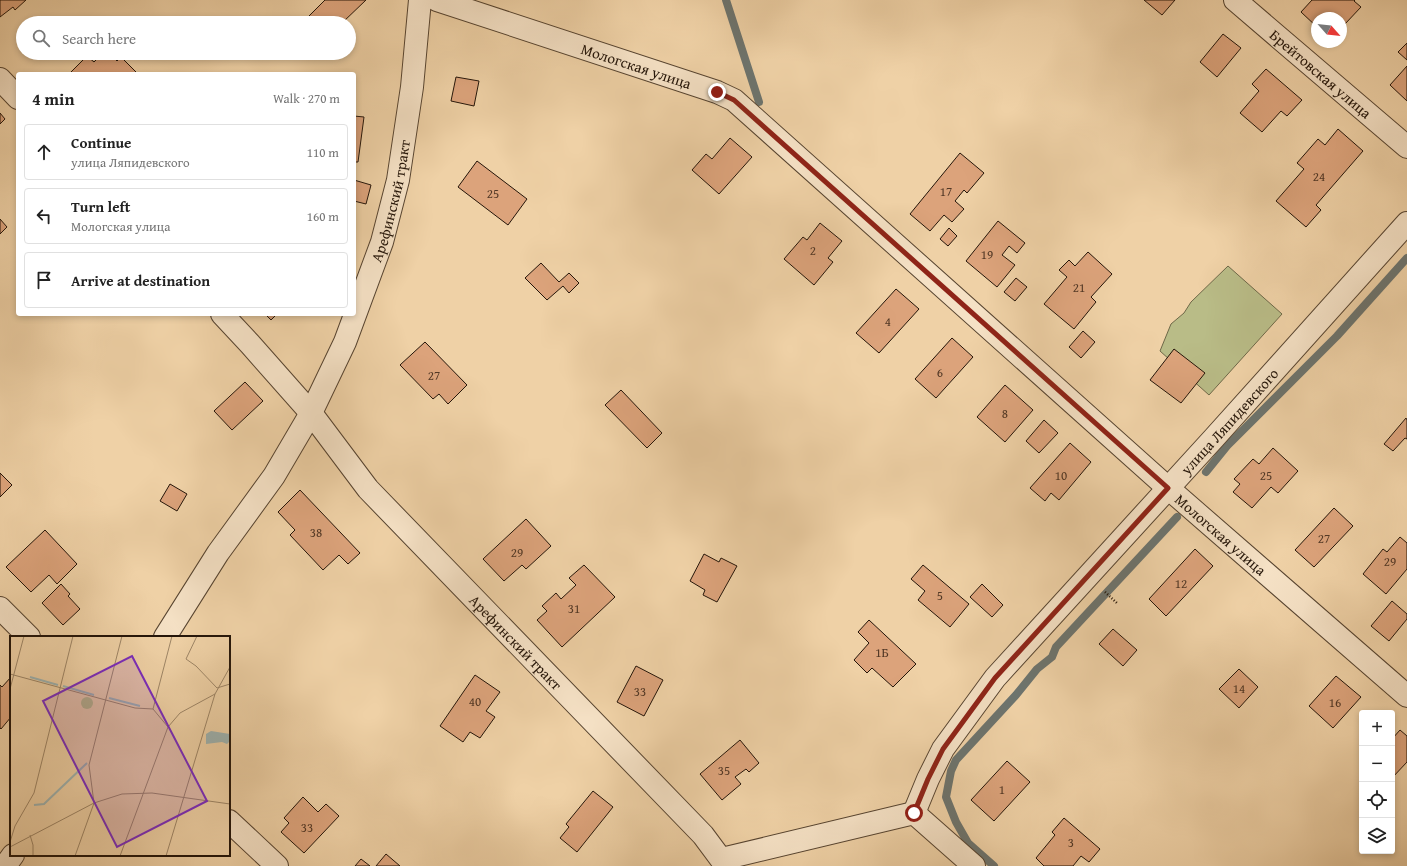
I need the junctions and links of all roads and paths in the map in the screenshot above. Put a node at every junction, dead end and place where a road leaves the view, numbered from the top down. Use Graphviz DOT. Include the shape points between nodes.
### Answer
graph roads {
  1 [pos="420,0"];
  2 [pos="437,0"];
  3 [pos="1235,0"];
  4 [pos="0,79"];
  5 [pos="16,96"];
  6 [pos="1407,147"];
  7 [pos="1407,223"];
  8 [pos="356,312"];
  9 [pos="224,316"];
  10 [pos="355,316"];
  11 [pos="311,413"];
  12 [pos="1168,488"];
  13 [pos="1110,597"];
  14 [pos="1118,604"];
  15 [pos="0,608"];
  16 [pos="28,636"];
  17 [pos="166,636"];
  18 [pos="1407,696"];
  19 [pos="914,813"];
  20 [pos="230,822"];
  21 [pos="12,856"];
  22 [pos="724,862"];
  23 [pos="5,866"];
  24 [pos="277,866"];
  25 [pos="974,866"];
  1 -- 8 [label="street, Арефинский тракт" via="412,87 398,180 382,242"];
  2 -- 12 [label="street, Мологская улица" via="717,92 734,100"];
  3 -- 6 [label="street, Брейтовская улица"];
  4 -- 5 [label="street"];
  7 -- 12 [label="street, улица Ляпидевского"];
  9 -- 11 [label="street"];
  10 -- 11 [label="street, Арефинский тракт"];
  11 -- 17 [label="street, Арефинский тракт" via="274,476 218,553"];
  11 -- 22 [label="street, Арефинский тракт" via="368,489 703,836"];
  12 -- 18 [label="street, Мологская улица"];
  12 -- 19 [label="street, улица Ляпидевского" via="995,678 943,749"];
  13 -- 14 [label="path"];
  15 -- 16 [label="street"];
  19 -- 22 [label="street"];
  19 -- 25 [label="street"];
  20 -- 24 [label="street"];
  21 -- 23 [label="street"];
}
